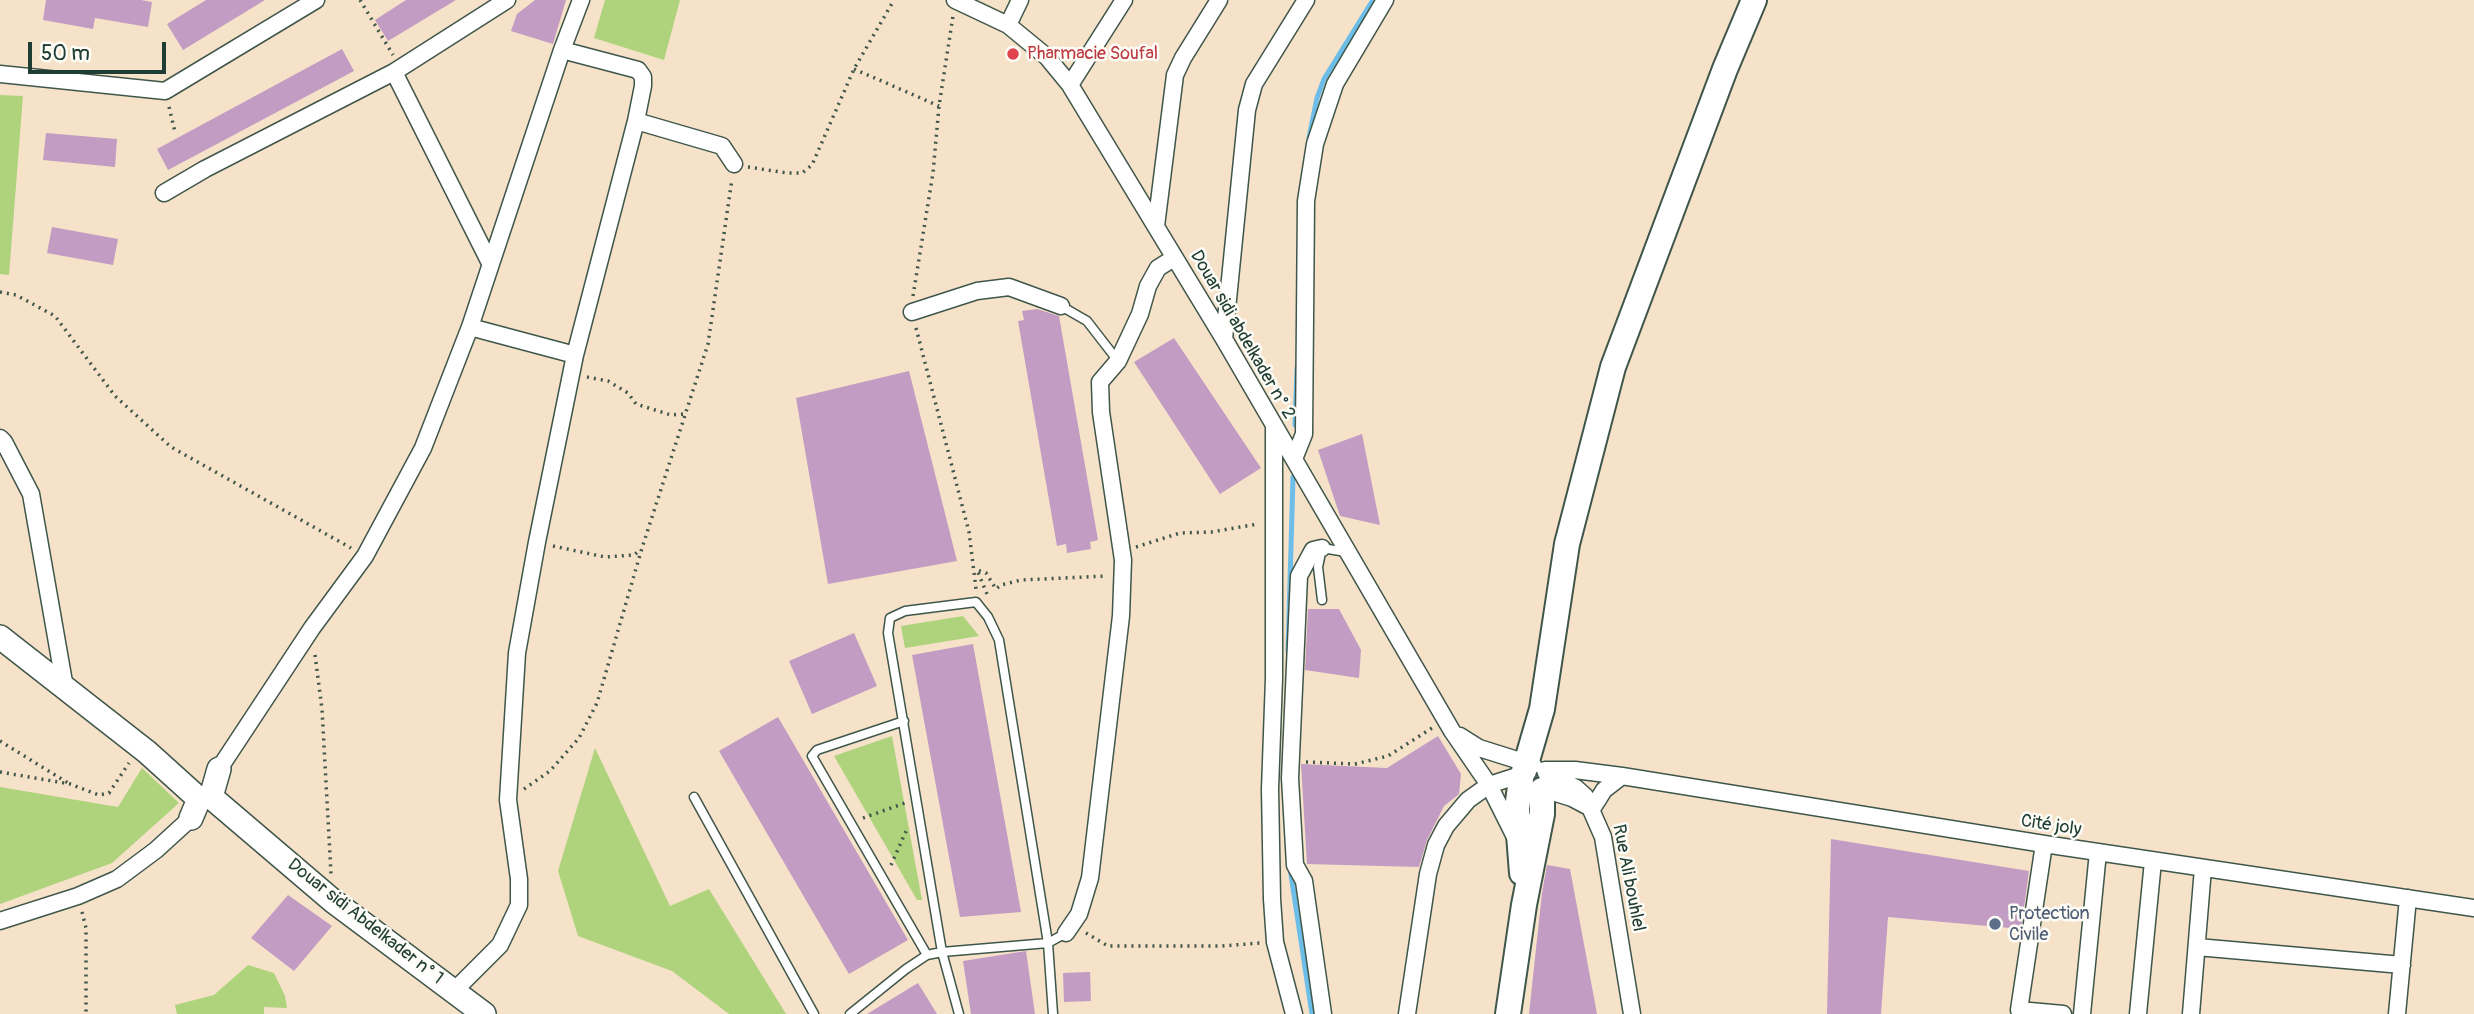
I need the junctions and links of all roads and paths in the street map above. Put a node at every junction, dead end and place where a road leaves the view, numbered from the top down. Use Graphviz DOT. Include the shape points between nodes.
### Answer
graph roads {
  1 [pos="316,0"];
  2 [pos="360,0"];
  3 [pos="507,0"];
  4 [pos="582,0"];
  5 [pos="894,0"];
  6 [pos="955,0"];
  7 [pos="1020,0"];
  8 [pos="1124,0"];
  9 [pos="1219,0"];
  10 [pos="1306,0"];
  11 [pos="1385,0"];
  12 [pos="1754,0"];
  13 [pos="1008,25"];
  14 [pos="562,50"];
  15 [pos="854,69"];
  16 [pos="398,70"];
  17 [pos="0,74"];
  18 [pos="1070,85"];
  19 [pos="165,91"];
  20 [pos="939,106"];
  21 [pos="636,121"];
  22 [pos="175,132"];
  23 [pos="734,164"];
  24 [pos="164,193"];
  25 [pos="1156,226"];
  26 [pos="1174,258"];
  27 [pos="490,264"];
  28 [pos="0,292"];
  29 [pos="1061,306"];
  30 [pos="912,312"];
  31 [pos="471,327"];
  32 [pos="1223,339"];
  33 [pos="575,355"];
  34 [pos="1118,361"];
  35 [pos="571,375"];
  36 [pos="685,414"];
  37 [pos="1274,428"];
  38 [pos="0,438"];
  39 [pos="1294,459"];
  40 [pos="1273,503"];
  41 [pos="537,542"];
  42 [pos="642,548"];
  43 [pos="1322,548"];
  44 [pos="1349,552"];
  45 [pos="365,555"];
  46 [pos="1123,560"];
  47 [pos="988,596"];
  48 [pos="1322,600"];
  49 [pos="312,628"];
  50 [pos="0,637"];
  51 [pos="65,688"];
  52 [pos="904,721"];
  53 [pos="1446,727"];
  54 [pos="0,741"];
  55 [pos="140,747"];
  56 [pos="1291,761"];
  57 [pos="219,769"];
  58 [pos="0,772"];
  59 [pos="1622,776"];
  60 [pos="1533,777"];
  61 [pos="70,784"];
  62 [pos="1489,785"];
  63 [pos="694,797"];
  64 [pos="508,800"];
  65 [pos="908,802"];
  66 [pos="202,803"];
  67 [pos="1592,809"];
  68 [pos="863,818"];
  69 [pos="911,821"];
  70 [pos="2044,844"];
  71 [pos="1520,847"];
  72 [pos="2098,852"];
  73 [pos="2153,861"];
  74 [pos="891,865"];
  75 [pos="2203,868"];
  76 [pos="78,896"];
  77 [pos="2408,898"];
  78 [pos="333,901"];
  79 [pos="1524,905"];
  80 [pos="2474,908"];
  81 [pos="0,921"];
  82 [pos="1069,929"];
  83 [pos="1275,942"];
  84 [pos="1048,943"];
  85 [pos="2197,947"];
  86 [pos="942,952"];
  87 [pos="927,955"];
  88 [pos="2402,965"];
  89 [pos="454,991"];
  90 [pos="86,1014"];
  91 [pos="484,1014"];
  92 [pos="814,1014"];
  93 [pos="849,1014"];
  94 [pos="959,1014"];
  95 [pos="1053,1014"];
  96 [pos="1294,1014"];
  97 [pos="1323,1014"];
  98 [pos="1408,1014"];
  99 [pos="1508,1014"];
  100 [pos="1632,1014"];
  101 [pos="2063,1014"];
  102 [pos="2082,1014"];
  103 [pos="2138,1014"];
  104 [pos="2191,1014"];
  105 [pos="2397,1014"];
  1 -- 19 [label="street"];
  2 -- 16 [label="path"];
  3 -- 16 [label="street"];
  4 -- 14 [label="street"];
  5 -- 15 [label="path"];
  6 -- 13 [label="street, Douar sidi abdelkader n° 2"];
  7 -- 13 [label="street"];
  8 -- 18 [label="street"];
  9 -- 25 [label="street" via="1175,75"];
  10 -- 32 [label="street" via="1254,84 1247,110"];
  11 -- 39 [label="street" via="1335,84 1315,144 1306,201 1304,434"];
  12 -- 60 [label="main road" via="1612,367 1567,544"];
  13 -- 18 [label="street, Douar sidi abdelkader n° 2" via="1047,57"];
  14 -- 21 [label="street" via="638,69 643,77"];
  14 -- 27 [label="street"];
  15 -- 20 [label="path"];
  15 -- 23 [label="path" via="812,165 802,173"];
  16 -- 24 [label="street"];
  16 -- 27 [label="street"];
  17 -- 19 [label="street"];
  18 -- 25 [label="street, Douar sidi abdelkader n° 2"];
  19 -- 22 [label="path"];
  21 -- 23 [label="street" via="722,146"];
  21 -- 33 [label="street"];
  23 -- 36 [label="path" via="708,344"];
  25 -- 26 [label="street, Douar sidi abdelkader n° 2"];
  26 -- 32 [label="street, Douar sidi abdelkader n° 2"];
  26 -- 34 [label="street" via="1158,268 1148,286"];
  27 -- 31 [label="street"];
  28 -- 45 [label="path" via="16,295 55,316 115,396 171,447"];
  29 -- 30 [label="street" via="1009,287 977,291"];
  29 -- 34 [label="lane" via="1087,321"];
  31 -- 33 [label="street"];
  31 -- 45 [label="street" via="423,449"];
  32 -- 37 [label="street, Douar sidi abdelkader n° 2"];
  33 -- 35 [label="street"];
  34 -- 46 [label="street" via="1100,382 1100,392"];
  35 -- 36 [label="path" via="608,381 636,404 671,415"];
  35 -- 41 [label="street"];
  36 -- 42 [label="path"];
  37 -- 39 [label="street, Douar sidi abdelkader n° 2"];
  37 -- 40 [label="street"];
  38 -- 51 [label="street" via="31,494"];
  39 -- 44 [label="street, Douar sidi abdelkader n° 2"];
  40 -- 46 [label="path" via="1265,522 1180,533 1132,548"];
  40 -- 83 [label="street" via="1270,803"];
  41 -- 42 [label="path" via="605,557 634,555"];
  41 -- 64 [label="street" via="517,653"];
  42 -- 64 [label="path" via="597,703 579,738 550,771"];
  43 -- 44 [label="lane"];
  43 -- 48 [label="lane" via="1318,567"];
  43 -- 56 [label="street" via="1313,550 1298,576"];
  44 -- 53 [label="street, Douar sidi abdelkader n° 2"];
  45 -- 49 [label="street"];
  46 -- 47 [label="path" via="1111,576 1021,580 996,589 986,573 977,570"];
  46 -- 82 [label="street" via="1121,616 1090,878 1079,914"];
  49 -- 57 [label="street"];
  49 -- 78 [label="path" via="322,709"];
  50 -- 51 [label="street, Douar sidi Abdelkader n° 1"];
  51 -- 55 [label="street, Douar sidi Abdelkader n° 1"];
  52 -- 84 [label="lane" via="888,633 890,618 905,611 976,602 999,640"];
  52 -- 86 [label="lane"];
  52 -- 87 [label="lane" via="817,750 812,760"];
  53 -- 56 [label="path" via="1366,762"];
  53 -- 60 [label="street, Douar sidi abdelkader n° 2"];
  53 -- 62 [label="street, Douar sidi abdelkader n° 2"];
  54 -- 61 [label="path"];
  55 -- 61 [label="path" via="109,793 99,795"];
  55 -- 66 [label="street, Douar sidi Abdelkader n° 1"];
  56 -- 97 [label="street" via="1295,865 1304,881"];
  57 -- 66 [label="street"];
  58 -- 61 [label="path"];
  59 -- 60 [label="street, Cité joly" via="1583,771"];
  59 -- 67 [label="street" via="1604,790"];
  59 -- 70 [label="street, Cité joly"];
  60 -- 62 [label="street"];
  60 -- 67 [label="street, Douar sidi abdelkader n° 2"];
  60 -- 71 [label="main road" via="1517,809"];
  60 -- 79 [label="main road" via="1542,814"];
  62 -- 71 [label="street, Douar sidi abdelkader n° 2"];
  62 -- 98 [label="street" via="1456,813 1436,845"];
  63 -- 92 [label="lane"];
  64 -- 89 [label="street" via="519,905 500,945"];
  65 -- 68 [label="path"];
  66 -- 76 [label="street" via="156,850 117,879"];
  66 -- 78 [label="street, Douar sidi Abdelkader n° 1" via="248,827"];
  67 -- 100 [label="street, Rue Ali bouhlel" via="1607,852"];
  69 -- 74 [label="path"];
  70 -- 72 [label="street, Cité joly"];
  70 -- 101 [label="street" via="2019,1010"];
  71 -- 79 [label="main road"];
  72 -- 73 [label="street, Cité joly"];
  72 -- 102 [label="street"];
  73 -- 75 [label="street, Cité joly"];
  73 -- 103 [label="street"];
  75 -- 77 [label="street, Cité joly"];
  75 -- 85 [label="street"];
  76 -- 81 [label="street"];
  76 -- 90 [label="path" via="86,928"];
  77 -- 80 [label="street, Cité joly"];
  77 -- 88 [label="street"];
  78 -- 89 [label="street, Douar sidi Abdelkader n° 1"];
  79 -- 99 [label="main road"];
  82 -- 83 [label="path" via="1108,946"];
  82 -- 84 [label="lane"];
  83 -- 96 [label="street"];
  84 -- 86 [label="lane"];
  84 -- 95 [label="lane"];
  85 -- 88 [label="street"];
  85 -- 104 [label="street"];
  86 -- 87 [label="lane"];
  86 -- 94 [label="lane"];
  87 -- 93 [label="lane"];
  88 -- 105 [label="street"];
  89 -- 91 [label="street, Douar sidi Abdelkader n° 1"];
}
